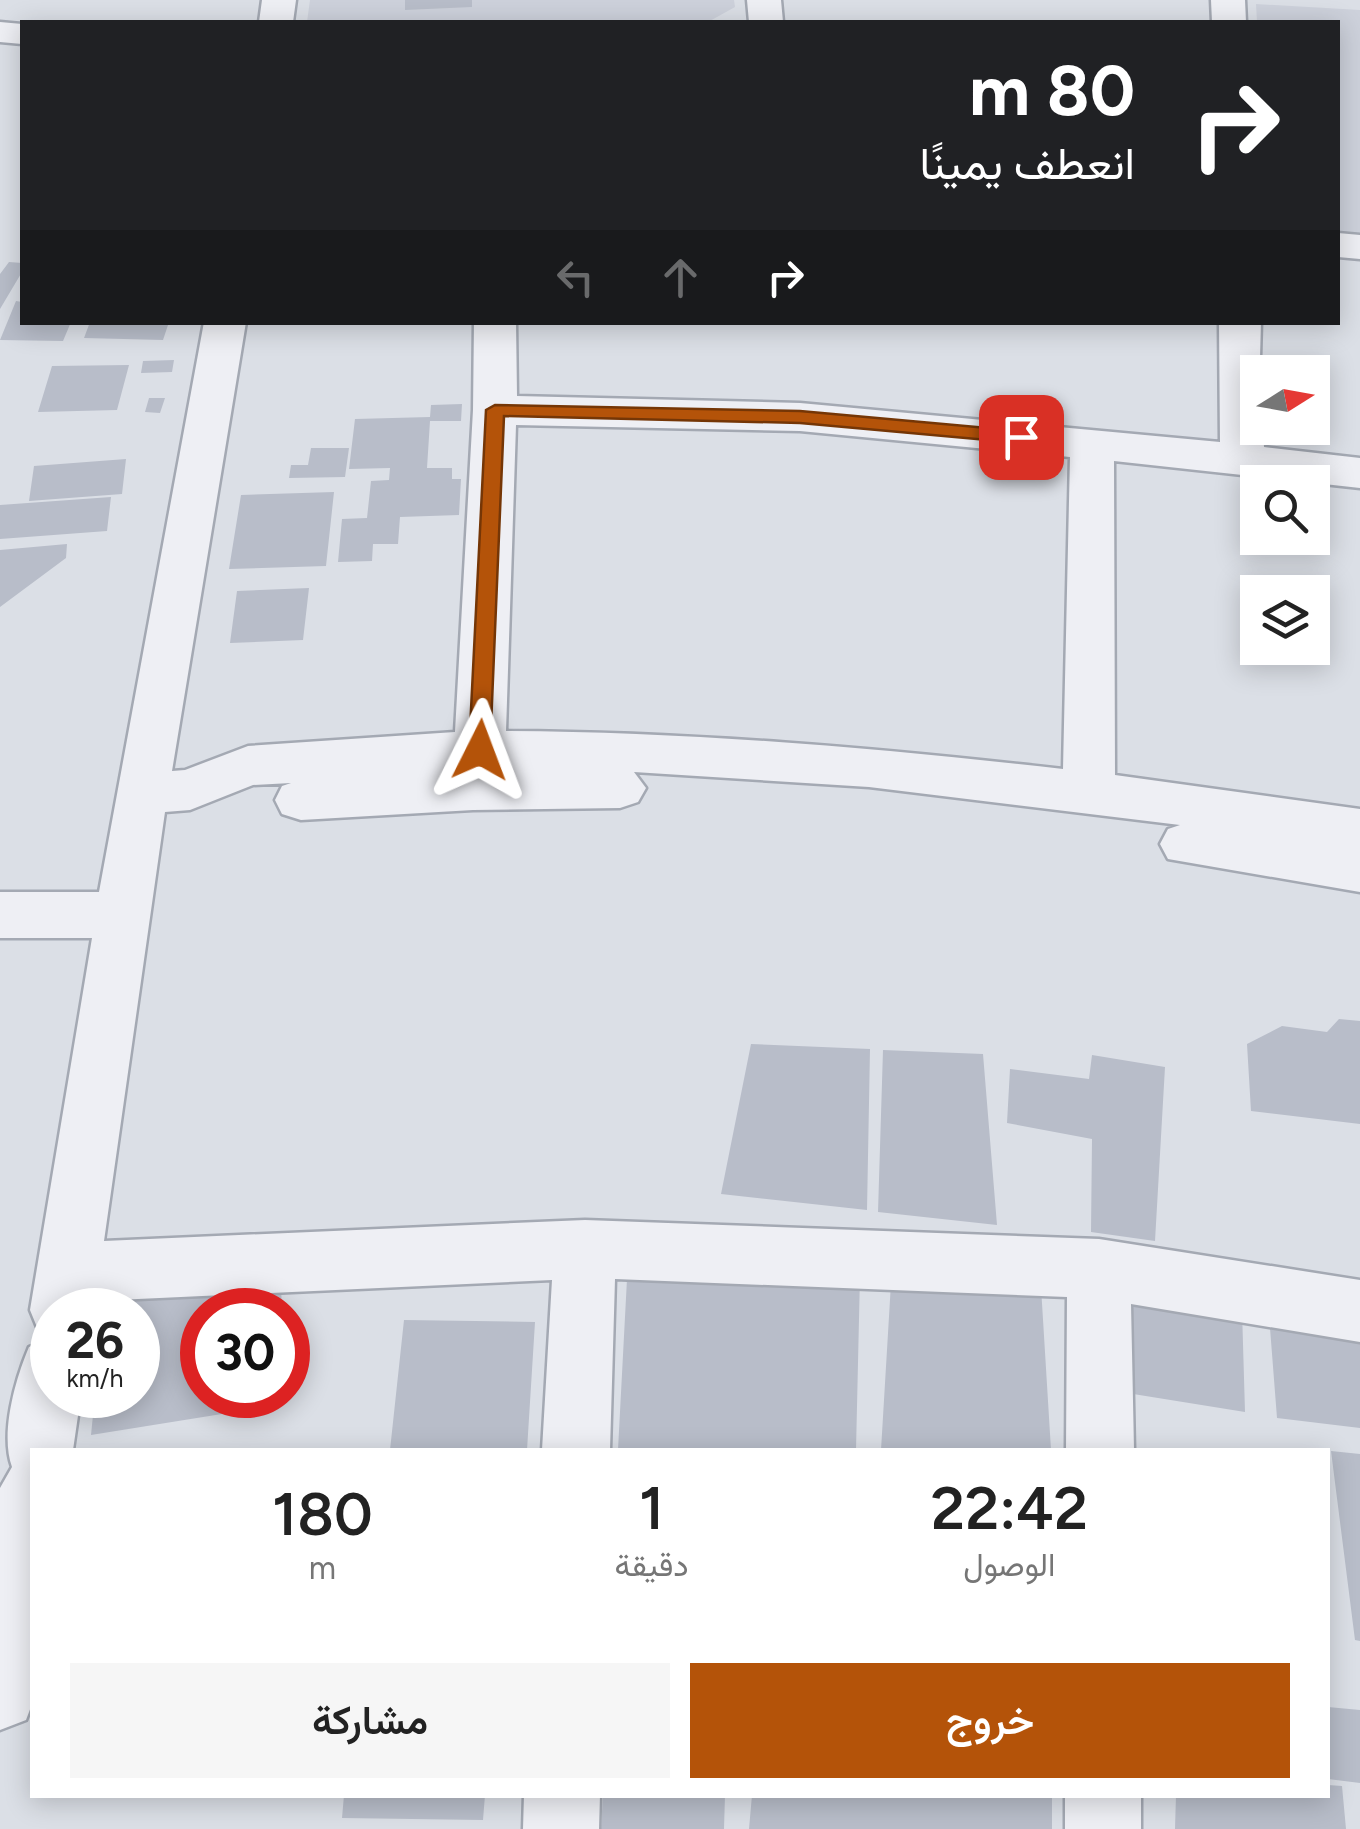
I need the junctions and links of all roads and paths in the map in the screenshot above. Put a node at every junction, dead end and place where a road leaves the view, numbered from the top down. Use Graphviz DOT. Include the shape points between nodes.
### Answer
graph roads {
  1 [pos="225,325"];
  2 [pos="495,325"];
  3 [pos="1240,325"];
  4 [pos="495,410"];
  5 [pos="1092,444"];
  6 [pos="1242,458"];
  7 [pos="1360,473"];
  8 [pos="480,750"];
  9 [pos="166,792"];
  10 [pos="1088,792"];
  11 [pos="1360,830"];
  12 [pos="1360,870"];
  13 [pos="0,915"];
  14 [pos="124,915"];
  15 [pos="584,1248"];
  16 [pos="1099,1268"];
  17 [pos="65,1288"];
  18 [pos="101,1288"];
  19 [pos="1360,1310"];
  20 [pos="45,1418"];
  21 [pos="40,1448"];
  22 [pos="576,1448"];
  23 [pos="1100,1448"];
  24 [pos="30,1505"];
  25 [pos="1,1683"];
  26 [pos="562,1798"];
  27 [pos="1102,1798"];
  28 [pos="560,1829"];
  29 [pos="1103,1829"];
  1 -- 9 [label="street"];
  2 -- 4 [label="street"];
  3 -- 6 [label="street"];
  4 -- 5 [label="street" via="800,417"];
  4 -- 8 [label="street"];
  5 -- 6 [label="street"];
  5 -- 10 [label="street"];
  6 -- 7 [label="street"];
  8 -- 9 [label="street" via="248,766"];
  8 -- 10 [label="street" via="788,760"];
  9 -- 12 [label="street" via="240,804 562,788 822,797"];
  9 -- 14 [label="street"];
  10 -- 11 [label="street"];
  13 -- 14 [label="street"];
  14 -- 17 [label="street"];
  15 -- 16 [label="street"];
  15 -- 18 [label="street"];
  15 -- 22 [label="street"];
  16 -- 19 [label="street"];
  16 -- 23 [label="street"];
  20 -- 21 [label="street"];
  24 -- 25 [label="street"];
  26 -- 28 [label="street"];
  27 -- 29 [label="street"];
}
